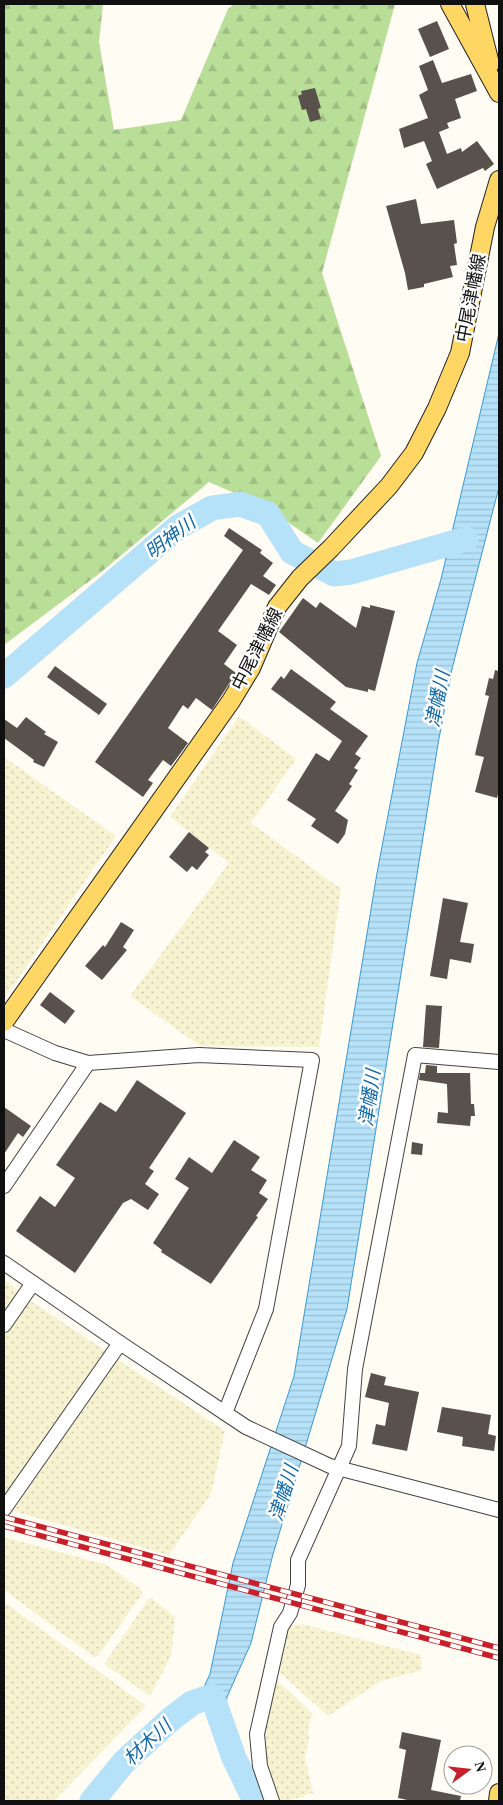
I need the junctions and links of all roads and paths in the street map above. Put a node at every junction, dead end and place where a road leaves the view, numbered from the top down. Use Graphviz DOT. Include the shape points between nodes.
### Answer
graph roads {
  1 [pos="450,4"];
  2 [pos="475,4"];
  3 [pos="498,90"];
  4 [pos="499,180"];
  5 [pos="4,1022"];
  6 [pos="4,1030"];
  7 [pos="499,1062"];
  8 [pos="88,1063"];
  9 [pos="4,1186"];
  10 [pos="4,1263"];
  11 [pos="33,1283"];
  12 [pos="4,1326"];
  13 [pos="120,1343"];
  14 [pos="225,1413"];
  15 [pos="334,1467"];
  16 [pos="4,1509"];
  17 [pos="499,1510"];
  18 [pos="499,1793"];
  19 [pos="272,1801"];
  20 [pos="498,1801"];
  1 -- 3 [label="main road"];
  2 -- 3 [label="main road"];
  4 -- 5 [label="main road, 中尾津幡線" via="485,227 460,353 438,408 414,453 389,486 300,578 277,607 251,668 231,701"];
  6 -- 8 [label="street" via="55,1053"];
  7 -- 15 [label="street" via="415,1055 355,1369 349,1446"];
  8 -- 9 [label="street"];
  8 -- 14 [label="street" via="199,1055 312,1060 266,1309"];
  10 -- 11 [label="street"];
  11 -- 12 [label="street"];
  11 -- 13 [label="street"];
  13 -- 14 [label="street"];
  13 -- 16 [label="street"];
  14 -- 15 [label="street" via="246,1427"];
  15 -- 17 [label="street"];
  15 -- 19 [label="street" via="298,1560 298,1585 290,1613 281,1627 257,1734 260,1766"];
  18 -- 20 [label="main road"];
}
